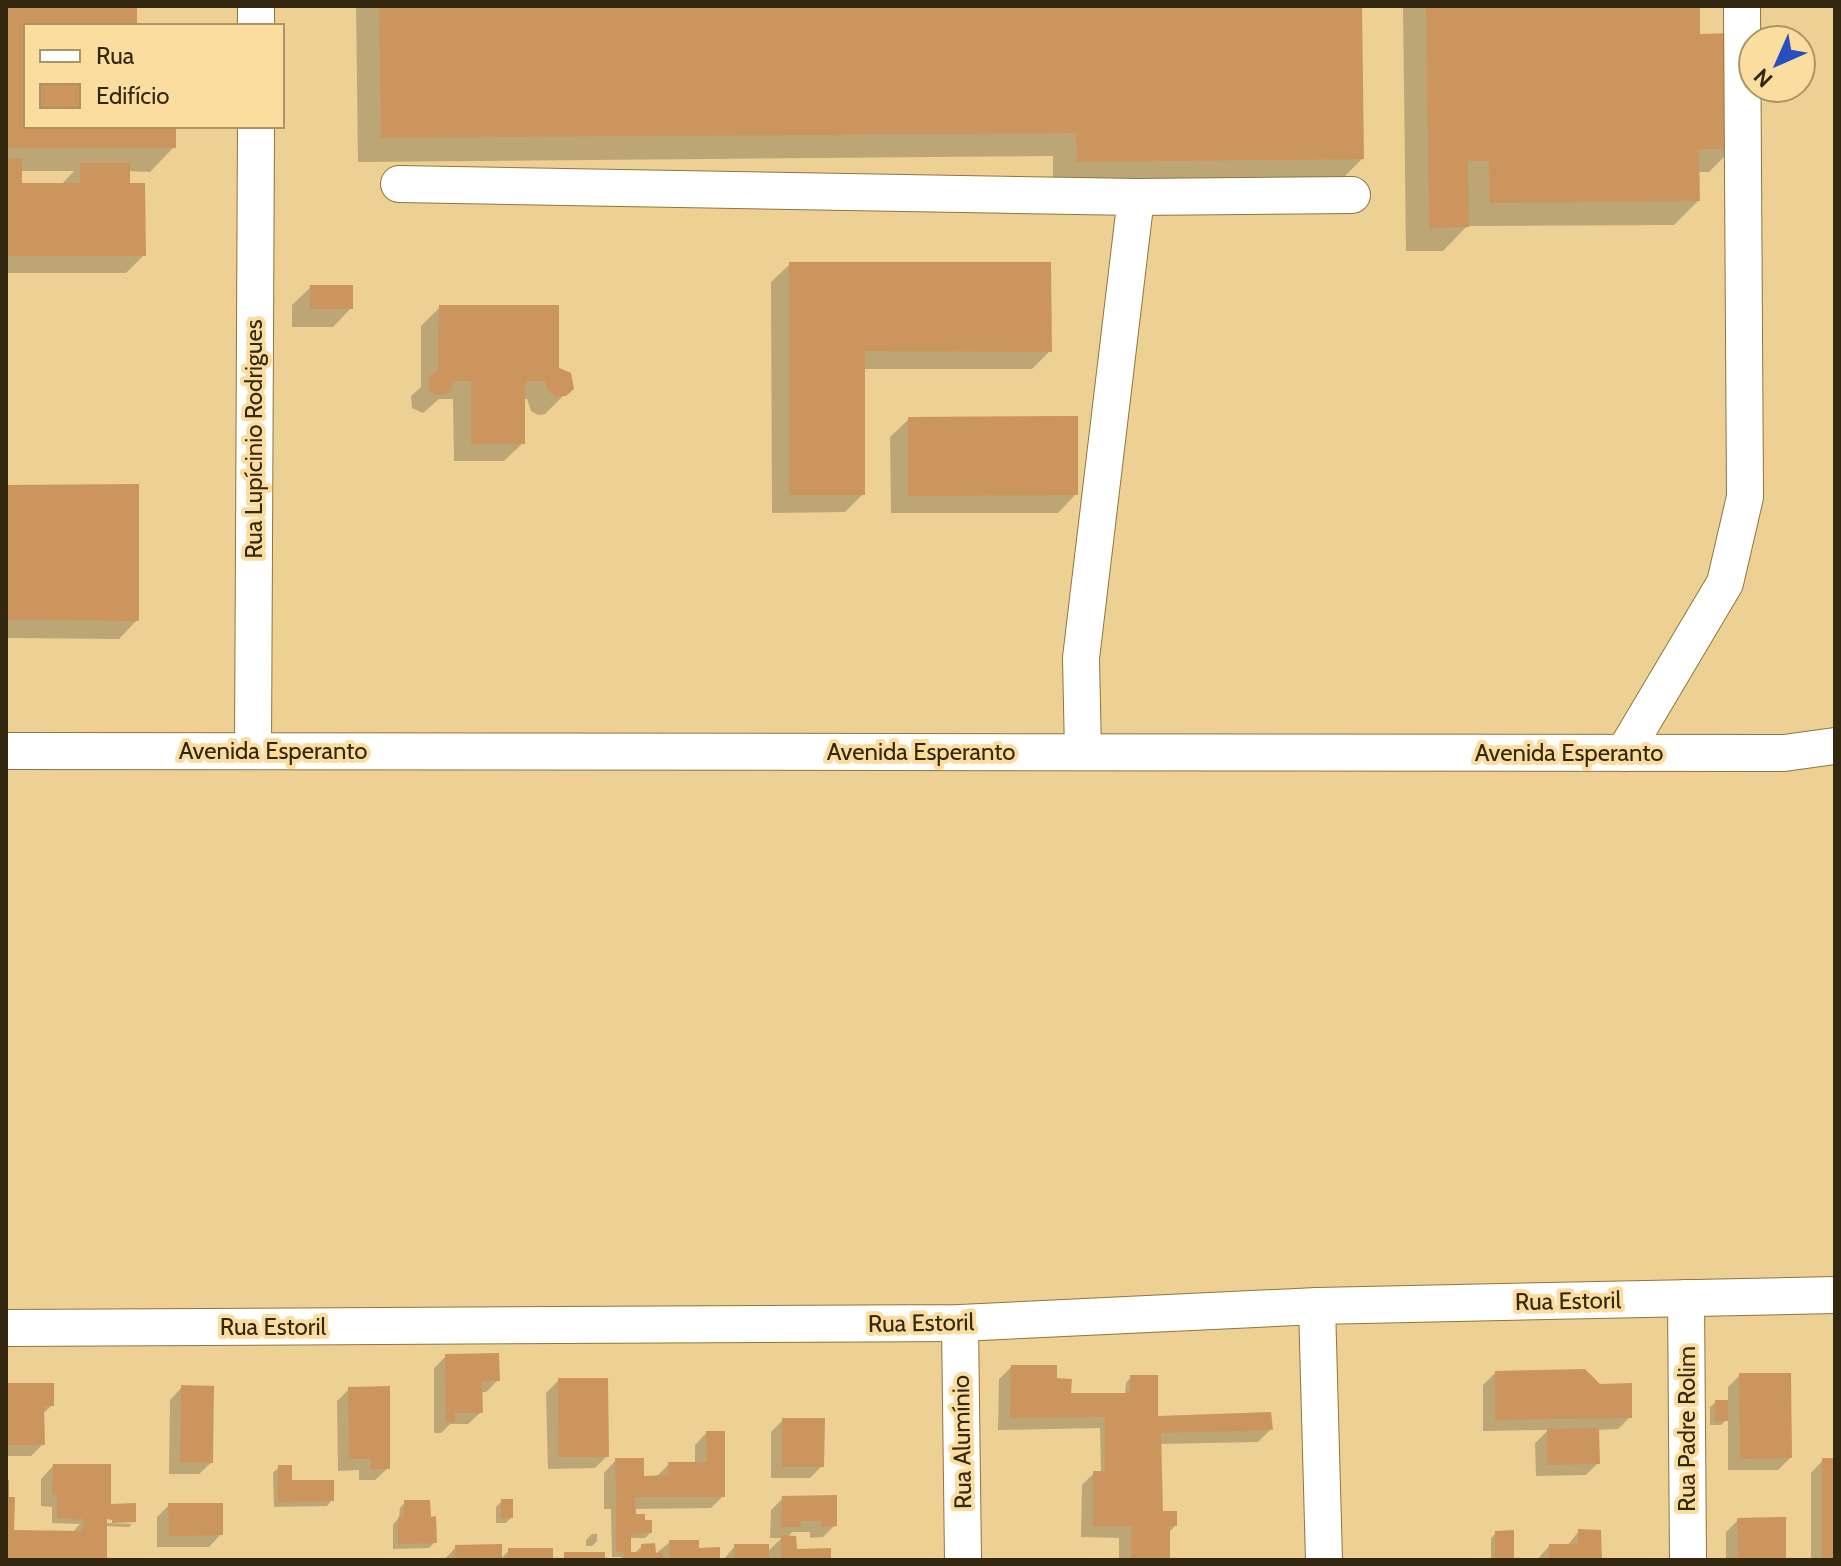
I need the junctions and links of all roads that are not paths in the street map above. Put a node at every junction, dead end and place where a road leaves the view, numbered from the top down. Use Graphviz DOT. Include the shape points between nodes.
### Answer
graph roads {
  1 [pos="1742,6"];
  2 [pos="256,128"];
  3 [pos="399,184"];
  4 [pos="1352,195"];
  5 [pos="1136,197"];
  6 [pos="1835,746"];
  7 [pos="6,751"];
  8 [pos="253,751"];
  9 [pos="1083,752"];
  10 [pos="1624,753"];
  11 [pos="1835,1295"];
  12 [pos="1686,1298"];
  13 [pos="1317,1306"];
  14 [pos="960,1323"];
  15 [pos="6,1328"];
  16 [pos="963,1560"];
  17 [pos="1324,1560"];
  18 [pos="1688,1560"];
  1 -- 10 [label="street" via="1745,497 1725,583"];
  2 -- 8 [label="street, Rua Lupícinio Rodrigues"];
  3 -- 5 [label="street"];
  4 -- 5 [label="street"];
  5 -- 9 [label="street" via="1081,658"];
  6 -- 10 [label="street, Avenida Esperanto" via="1784,753"];
  7 -- 8 [label="street, Avenida Esperanto"];
  8 -- 9 [label="street, Avenida Esperanto"];
  9 -- 10 [label="street, Avenida Esperanto"];
  11 -- 12 [label="street, Rua Estoril"];
  12 -- 13 [label="street, Rua Estoril"];
  12 -- 18 [label="street, Rua Padre Rolim"];
  13 -- 14 [label="street, Rua Estoril"];
  13 -- 17 [label="street"];
  14 -- 15 [label="street, Rua Estoril"];
  14 -- 16 [label="street, Rua Alumínio"];
}
